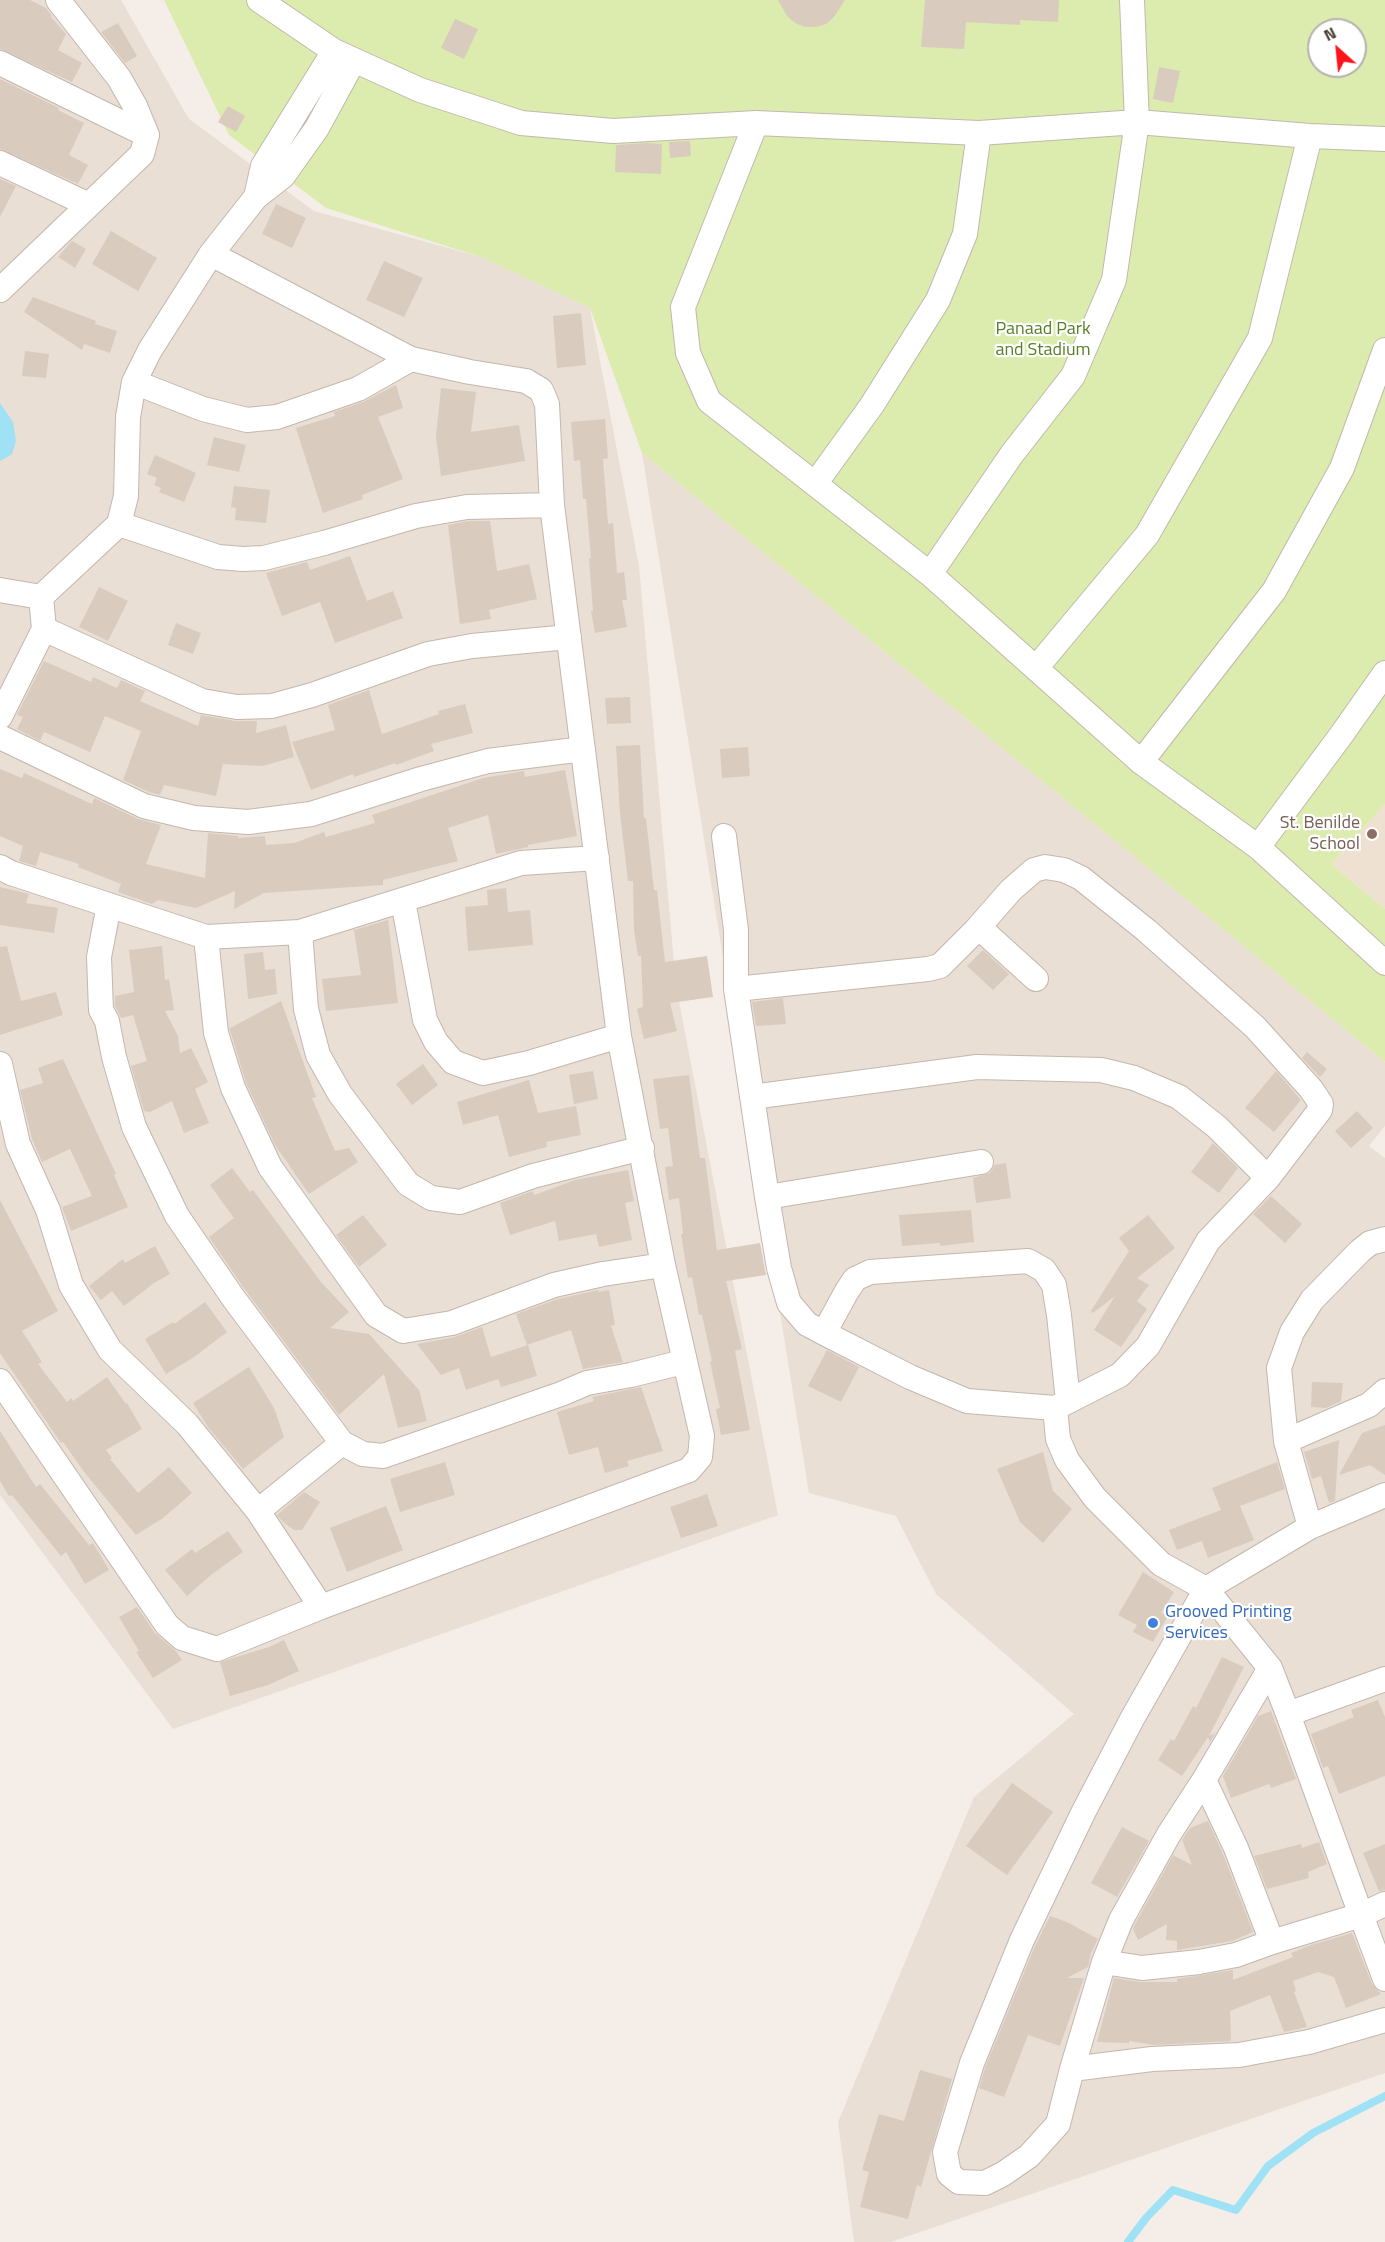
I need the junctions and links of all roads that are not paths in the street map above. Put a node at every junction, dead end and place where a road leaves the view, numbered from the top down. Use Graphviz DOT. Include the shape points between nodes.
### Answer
graph roads {
  1 [pos="58,0"];
  2 [pos="259,0"];
  3 [pos="1132,0"];
  4 [pos="344,56"];
  5 [pos="0,63"];
  6 [pos="1137,122"];
  7 [pos="756,123"];
  8 [pos="979,133"];
  9 [pos="147,135"];
  10 [pos="1310,136"];
  11 [pos="1385,139"];
  12 [pos="0,163"];
  13 [pos="89,206"];
  14 [pos="211,254"];
  15 [pos="9,266"];
  16 [pos="0,290"];
  17 [pos="1385,350"];
  18 [pos="411,359"];
  19 [pos="134,382"];
  20 [pos="815,484"];
  21 [pos="552,505"];
  22 [pos="119,524"];
  23 [pos="930,574"];
  24 [pos="0,590"];
  25 [pos="41,597"];
  26 [pos="44,629"];
  27 [pos="569,637"];
  28 [pos="1036,668"];
  29 [pos="1385,673"];
  30 [pos="0,717"];
  31 [pos="0,737"];
  32 [pos="584,748"];
  33 [pos="1141,762"];
  34 [pos="724,836"];
  35 [pos="1258,847"];
  36 [pos="597,858"];
  37 [pos="0,867"];
  38 [pos="403,901"];
  39 [pos="109,905"];
  40 [pos="976,930"];
  41 [pos="300,932"];
  42 [pos="206,937"];
  43 [pos="1385,963"];
  44 [pos="1036,979"];
  45 [pos="736,989"];
  46 [pos="619,1036"];
  47 [pos="0,1064"];
  48 [pos="752,1097"];
  49 [pos="642,1148"];
  50 [pos="981,1162"];
  51 [pos="1268,1178"];
  52 [pos="767,1197"];
  53 [pos="1385,1239"];
  54 [pos="663,1265"];
  55 [pos="824,1333"];
  56 [pos="683,1362"];
  57 [pos="0,1380"];
  58 [pos="1385,1391"];
  59 [pos="1061,1404"];
  60 [pos="1286,1441"];
  61 [pos="342,1443"];
  62 [pos="1385,1495"];
  63 [pos="258,1511"];
  64 [pos="1310,1527"];
  65 [pos="1206,1589"];
  66 [pos="321,1607"];
  67 [pos="1270,1668"];
  68 [pos="1384,1680"];
  69 [pos="1288,1714"];
  70 [pos="1204,1780"];
  71 [pos="1385,1904"];
  72 [pos="1361,1915"];
  73 [pos="1272,1942"];
  74 [pos="1104,1962"];
  75 [pos="1385,1979"];
  76 [pos="1385,2020"];
  77 [pos="1072,2069"];
  1 -- 9 [label="street" via="119,78"];
  2 -- 4 [label="street"];
  3 -- 6 [label="street"];
  4 -- 7 [label="street" via="420,90 521,123 613,131"];
  4 -- 14 [label="street" via="317,128 283,176 256,197"];
  5 -- 9 [label="street"];
  6 -- 8 [label="street"];
  6 -- 10 [label="street"];
  6 -- 23 [label="street" via="1114,280 1073,376 1012,454"];
  7 -- 8 [label="street"];
  7 -- 20 [label="street" via="683,307 688,353 710,401"];
  8 -- 20 [label="street" via="965,234 938,300 872,405"];
  9 -- 13 [label="street" via="142,154"];
  10 -- 11 [label="street"];
  10 -- 28 [label="street" via="1260,338 1147,535"];
  12 -- 13 [label="street"];
  13 -- 15 [label="street"];
  14 -- 18 [label="street"];
  14 -- 19 [label="street"];
  15 -- 16 [label="street"];
  17 -- 33 [label="street" via="1342,468 1274,591"];
  18 -- 19 [label="street" via="358,389 277,417 247,420 203,409"];
  18 -- 21 [label="street" via="526,381 541,390 547,404"];
  19 -- 22 [label="street" via="128,417 126,496"];
  20 -- 23 [label="street"];
  21 -- 22 [label="street" via="446,510 264,558 243,560 218,557"];
  21 -- 27 [label="street"];
  22 -- 25 [label="street"];
  23 -- 28 [label="street"];
  24 -- 25 [label="street"];
  25 -- 26 [label="street"];
  26 -- 27 [label="street" via="202,701 237,707 272,706 312,695 428,654"];
  26 -- 30 [label="street"];
  27 -- 32 [label="street"];
  28 -- 33 [label="street"];
  29 -- 35 [label="street"];
  31 -- 32 [label="street" via="144,806 194,818 248,822 311,814 488,761"];
  32 -- 36 [label="street"];
  33 -- 35 [label="street"];
  34 -- 45 [label="street" via="736,930"];
  35 -- 43 [label="street"];
  36 -- 38 [label="street" via="521,863"];
  36 -- 46 [label="street"];
  37 -- 39 [label="street"];
  38 -- 41 [label="street"];
  38 -- 46 [label="street" via="425,1020 436,1042 453,1062 483,1073"];
  39 -- 42 [label="street"];
  39 -- 61 [label="street" via="99,957 101,1010 134,1127 177,1216"];
  40 -- 44 [label="street"];
  40 -- 45 [label="street" via="940,966 928,969"];
  40 -- 51 [label="street" via="1011,890 1034,870 1045,867 1081,878 1146,930 1255,1027 1321,1104"];
  41 -- 42 [label="street"];
  41 -- 49 [label="street" via="306,1009 318,1055 340,1094 408,1184 431,1198 460,1202 533,1176"];
  42 -- 54 [label="street" via="216,1034 233,1088 270,1167 376,1315 403,1331 452,1323 554,1285"];
  45 -- 48 [label="street"];
  46 -- 49 [label="street"];
  47 -- 63 [label="street" via="18,1144 48,1210 71,1285 110,1350 187,1424"];
  48 -- 51 [label="street" via="977,1067 1101,1070 1134,1078 1179,1097 1217,1127"];
  48 -- 52 [label="street"];
  49 -- 54 [label="street"];
  50 -- 52 [label="street"];
  51 -- 59 [label="street" via="1208,1241 1148,1346 1120,1375"];
  52 -- 55 [label="street" via="789,1303 807,1324"];
  53 -- 60 [label="street" via="1360,1251 1312,1300 1292,1332 1280,1368"];
  54 -- 56 [label="street"];
  55 -- 59 [label="street" via="966,1401"];
  55 -- 59 [label="street" via="855,1279 870,1272 1028,1261 1044,1270 1054,1285 1059,1315"];
  56 -- 61 [label="street" via="587,1383 383,1455 363,1454"];
  56 -- 66 [label="street" via="702,1436 700,1457 689,1470"];
  57 -- 66 [label="street" via="167,1625 182,1638 217,1649"];
  58 -- 60 [label="street" via="1369,1405"];
  59 -- 65 [label="street" via="1059,1439 1067,1460 1095,1498 1161,1564"];
  60 -- 64 [label="street"];
  61 -- 63 [label="street"];
  62 -- 64 [label="street"];
  63 -- 66 [label="street"];
  64 -- 65 [label="street"];
  65 -- 67 [label="street"];
  65 -- 77 [label="street" via="1127,1729 1022,1940 972,2062 945,2152 949,2174 959,2182 985,2183 1029,2156 1058,2124"];
  67 -- 69 [label="street"];
  67 -- 70 [label="street"];
  68 -- 69 [label="street"];
  69 -- 72 [label="street"];
  70 -- 73 [label="street" via="1236,1848"];
  70 -- 74 [label="street" via="1121,1920"];
  71 -- 72 [label="street"];
  72 -- 73 [label="street"];
  72 -- 75 [label="street"];
  73 -- 74 [label="street" via="1236,1955 1199,1962 1142,1968"];
  74 -- 77 [label="street"];
  76 -- 77 [label="street" via="1309,2042 1239,2055 1152,2059"];
}
